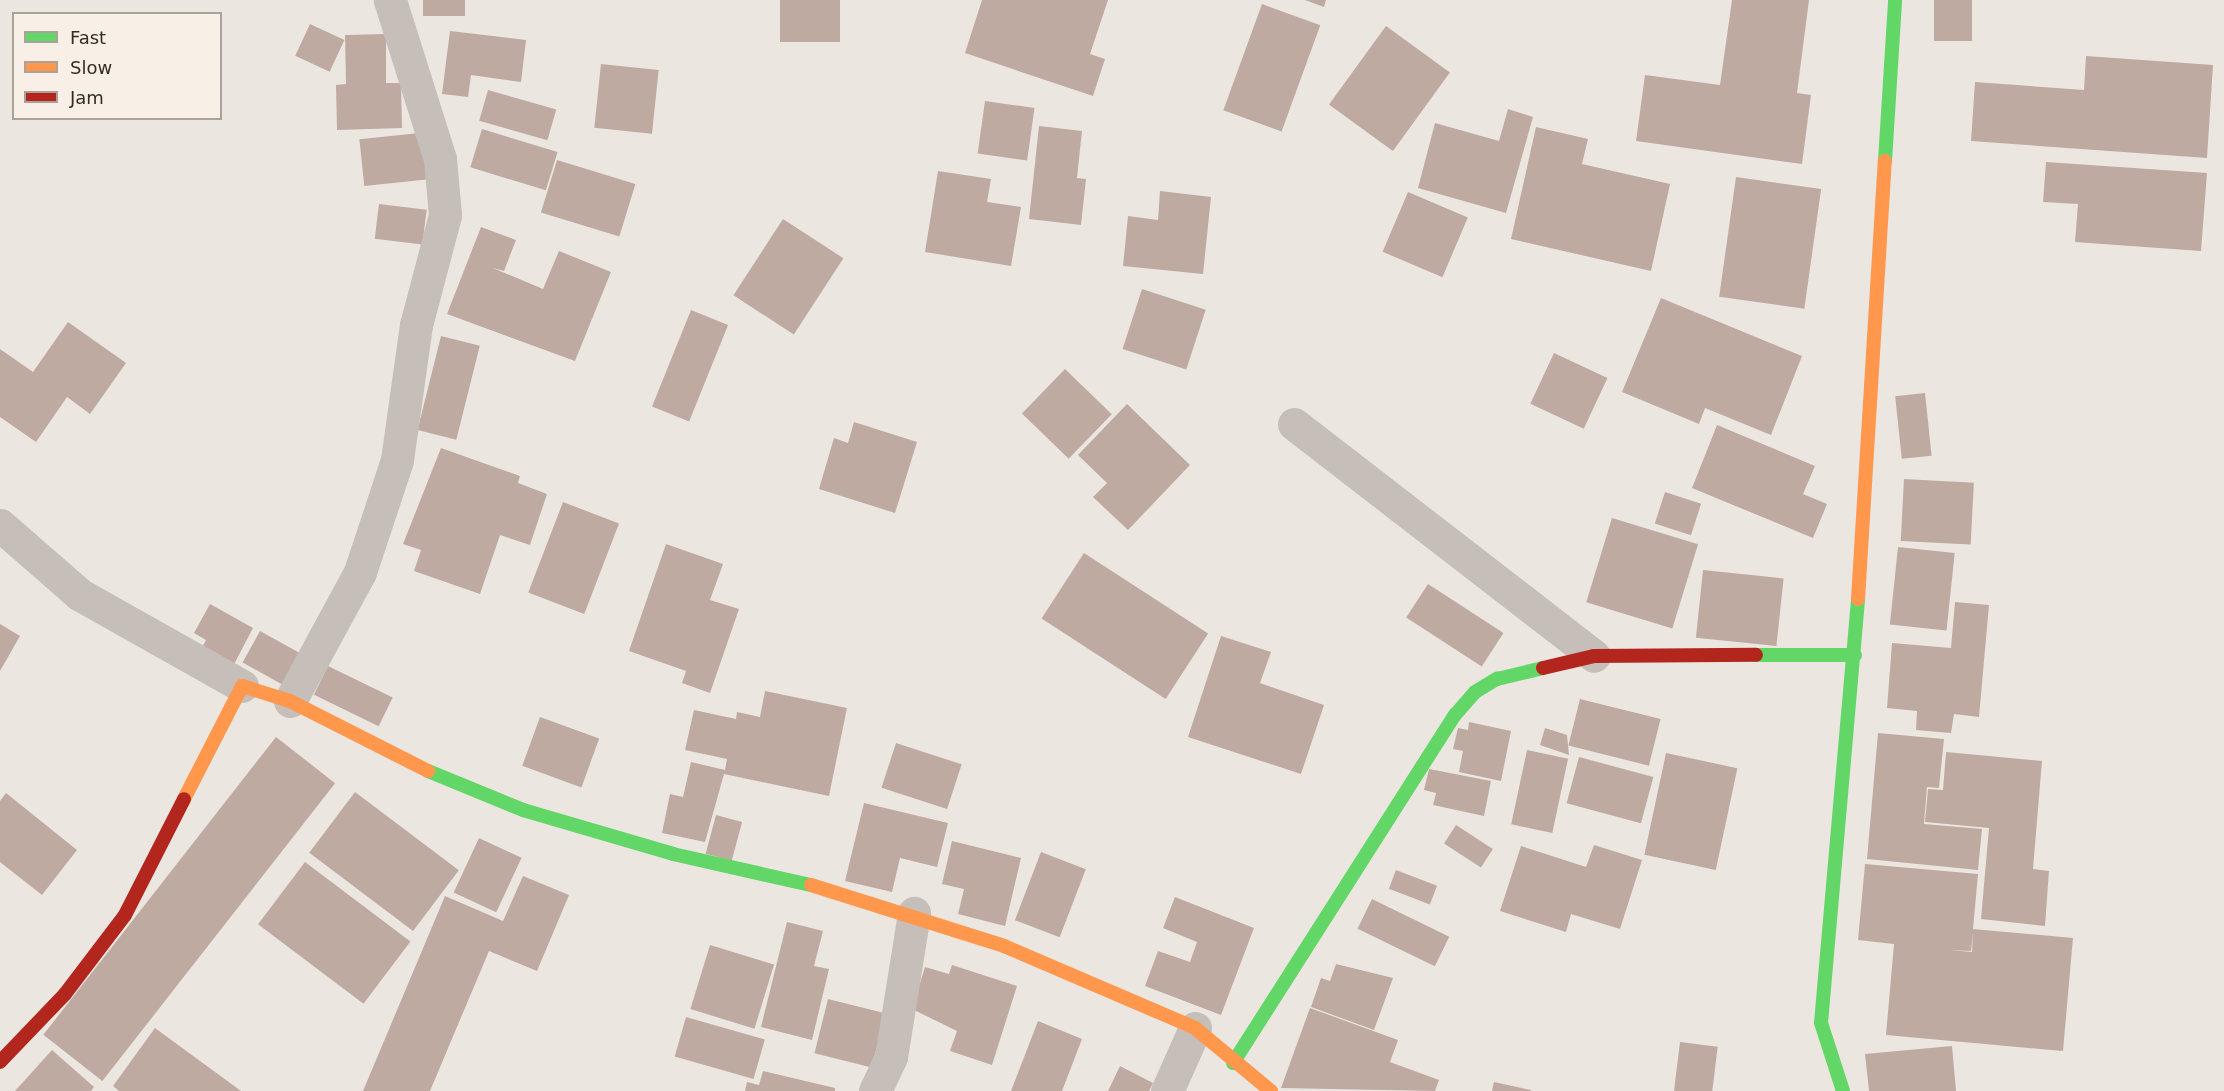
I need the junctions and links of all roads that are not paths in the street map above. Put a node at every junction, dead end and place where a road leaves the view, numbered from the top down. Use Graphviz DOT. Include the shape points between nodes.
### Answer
graph roads {
  1 [pos="390,0"];
  2 [pos="1895,0"];
  3 [pos="1294,424"];
  4 [pos="0,525"];
  5 [pos="1855,655"];
  6 [pos="1594,656"];
  7 [pos="242,686"];
  8 [pos="290,701"];
  9 [pos="914,913"];
  10 [pos="1195,1028"];
  11 [pos="0,1062"];
  12 [pos="1233,1063"];
  13 [pos="875,1091"];
  14 [pos="1167,1091"];
  15 [pos="1271,1091"];
  16 [pos="1843,1091"];
  1 -- 8 [label="street" via="441,159 445,215 416,325 397,460 360,572"];
  2 -- 5 [label="street"];
  3 -- 6 [label="street"];
  4 -- 7 [label="street" via="79,594"];
  5 -- 6 [label="street"];
  5 -- 16 [label="street" via="1821,1023"];
  6 -- 12 [label="street" via="1497,679 1455,715"];
  7 -- 8 [label="street"];
  7 -- 11 [label="street" via="125,915 65,994"];
  8 -- 9 [label="street" via="447,781 523,810 673,854"];
  9 -- 10 [label="street"];
  9 -- 13 [label="street" via="891,1057"];
  10 -- 12 [label="street"];
  10 -- 14 [label="street"];
  12 -- 15 [label="street"];
}
